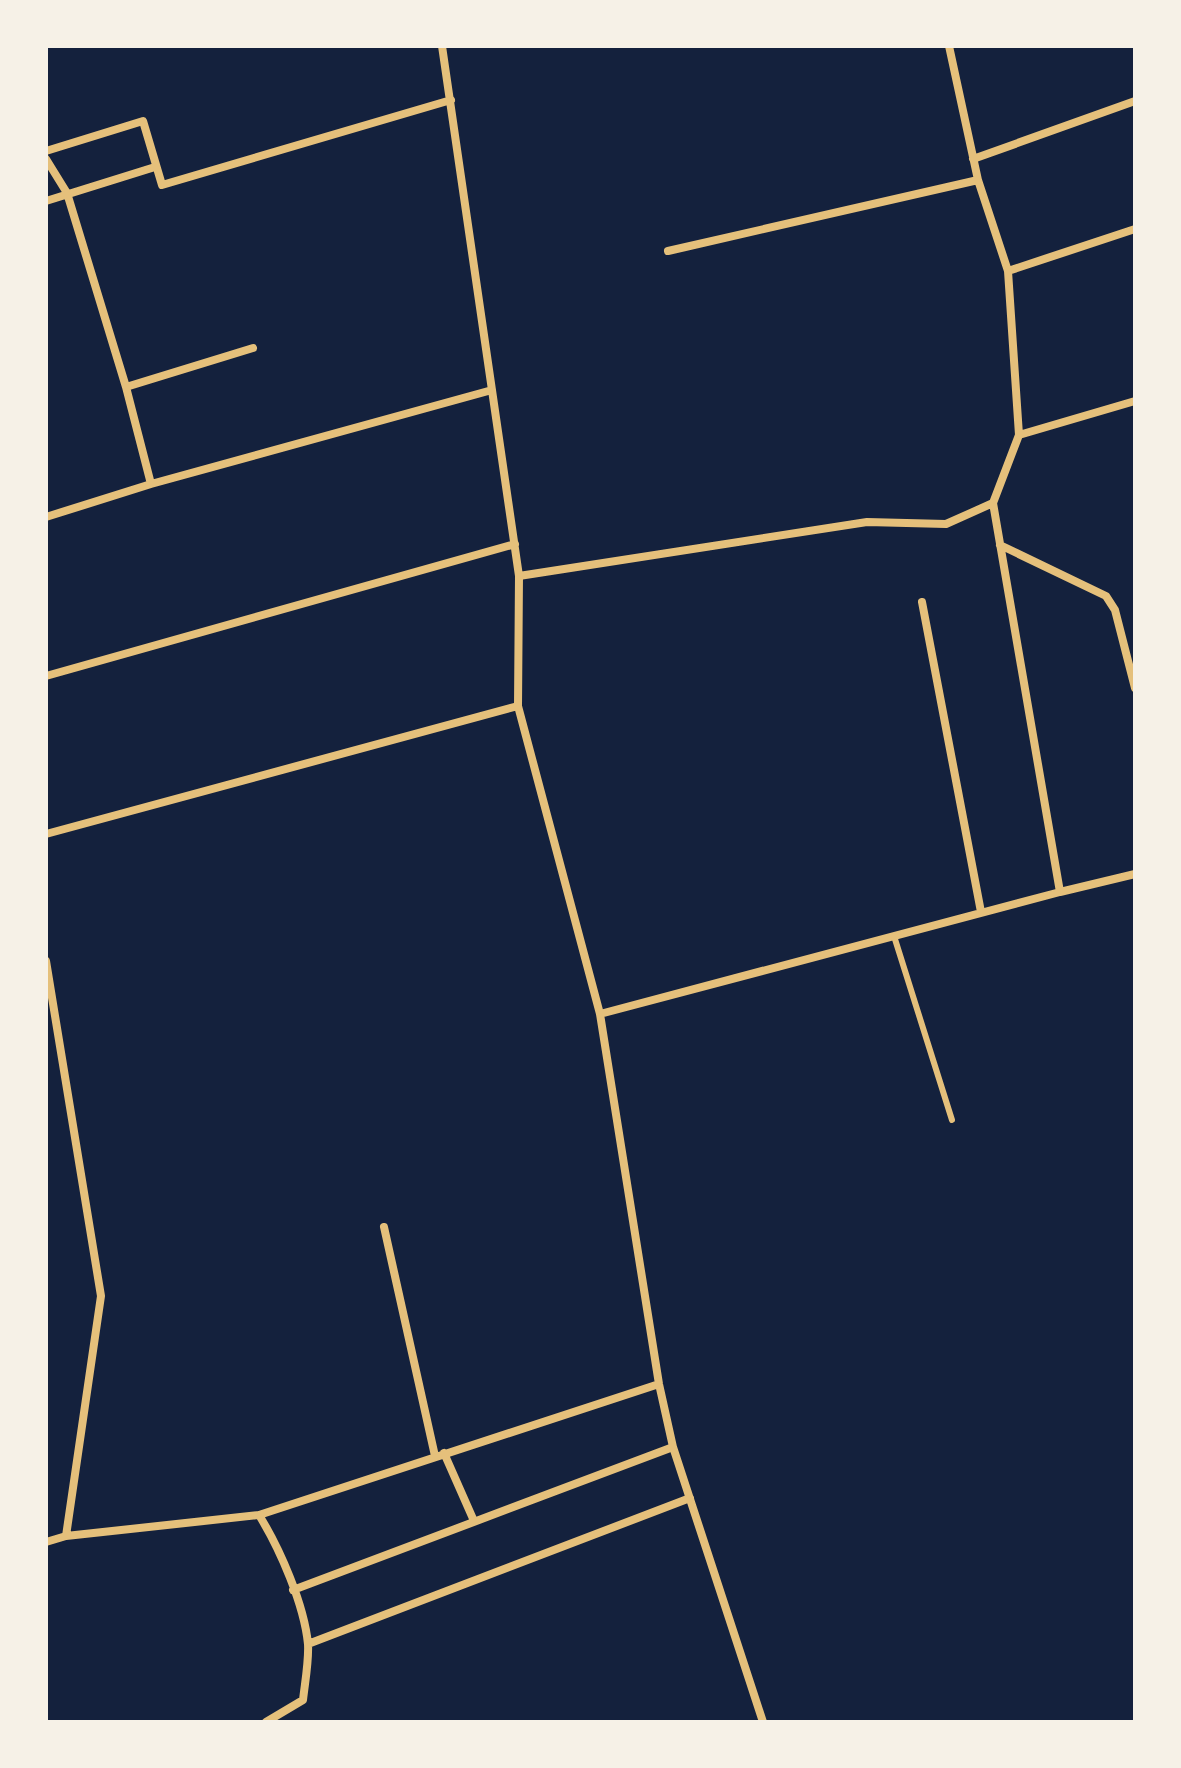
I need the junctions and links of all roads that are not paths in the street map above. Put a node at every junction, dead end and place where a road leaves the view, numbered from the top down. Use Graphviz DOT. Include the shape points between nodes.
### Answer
graph roads {
  1 [pos="442,46"];
  2 [pos="949,46"];
  3 [pos="451,100"];
  4 [pos="1135,101"];
  5 [pos="46,151"];
  6 [pos="46,159"];
  7 [pos="973,159"];
  8 [pos="155,167"];
  9 [pos="978,180"];
  10 [pos="67,193"];
  11 [pos="46,201"];
  12 [pos="1135,229"];
  13 [pos="668,251"];
  14 [pos="1008,271"];
  15 [pos="253,348"];
  16 [pos="126,387"];
  17 [pos="492,390"];
  18 [pos="1135,401"];
  19 [pos="1019,435"];
  20 [pos="151,484"];
  21 [pos="993,503"];
  22 [pos="46,517"];
  23 [pos="515,544"];
  24 [pos="1000,545"];
  25 [pos="519,576"];
  26 [pos="922,602"];
  27 [pos="46,676"];
  28 [pos="1135,688"];
  29 [pos="518,706"];
  30 [pos="46,834"];
  31 [pos="1135,874"];
  32 [pos="1060,892"];
  33 [pos="981,912"];
  34 [pos="894,936"];
  35 [pos="46,961"];
  36 [pos="49,995"];
  37 [pos="600,1014"];
  38 [pos="952,1120"];
  39 [pos="384,1227"];
  40 [pos="659,1384"];
  41 [pos="673,1447"];
  42 [pos="440,1454"];
  43 [pos="690,1498"];
  44 [pos="259,1515"];
  45 [pos="474,1521"];
  46 [pos="66,1536"];
  47 [pos="46,1542"];
  48 [pos="293,1590"];
  49 [pos="308,1644"];
  50 [pos="266,1722"];
  51 [pos="763,1722"];
  1 -- 3 [label="street"];
  2 -- 7 [label="street"];
  3 -- 8 [label="street" via="162,185"];
  3 -- 17 [label="street"];
  4 -- 7 [label="street"];
  5 -- 8 [label="street" via="143,121"];
  6 -- 10 [label="street"];
  7 -- 9 [label="street"];
  8 -- 10 [label="street"];
  9 -- 13 [label="street"];
  9 -- 14 [label="street"];
  10 -- 11 [label="street"];
  10 -- 16 [label="street"];
  12 -- 14 [label="street"];
  14 -- 19 [label="street"];
  15 -- 16 [label="street"];
  16 -- 20 [label="street"];
  17 -- 20 [label="street"];
  17 -- 23 [label="street"];
  18 -- 19 [label="street"];
  19 -- 21 [label="street"];
  20 -- 22 [label="street"];
  21 -- 24 [label="street"];
  21 -- 25 [label="street" via="946,524 867,522"];
  23 -- 25 [label="street"];
  23 -- 27 [label="street"];
  24 -- 28 [label="street" via="1106,596 1115,610"];
  24 -- 32 [label="street"];
  25 -- 29 [label="street"];
  26 -- 33 [label="street"];
  29 -- 30 [label="street"];
  29 -- 37 [label="street"];
  31 -- 32 [label="street"];
  32 -- 33 [label="street"];
  33 -- 34 [label="street"];
  34 -- 37 [label="street"];
  34 -- 38 [label="lane"];
  35 -- 36 [label="street"];
  36 -- 46 [label="street" via="101,1296"];
  37 -- 40 [label="street"];
  39 -- 42 [label="street"];
  40 -- 41 [label="street"];
  40 -- 42 [label="street"];
  41 -- 43 [label="street"];
  41 -- 45 [label="street"];
  42 -- 44 [label="street"];
  42 -- 45 [label="street"];
  43 -- 49 [label="street"];
  43 -- 51 [label="street"];
  44 -- 46 [label="street"];
  44 -- 48 [label="street" via="278,1546"];
  45 -- 48 [label="street"];
  46 -- 47 [label="street"];
  48 -- 49 [label="street"];
  49 -- 50 [label="street" via="303,1700"];
}
